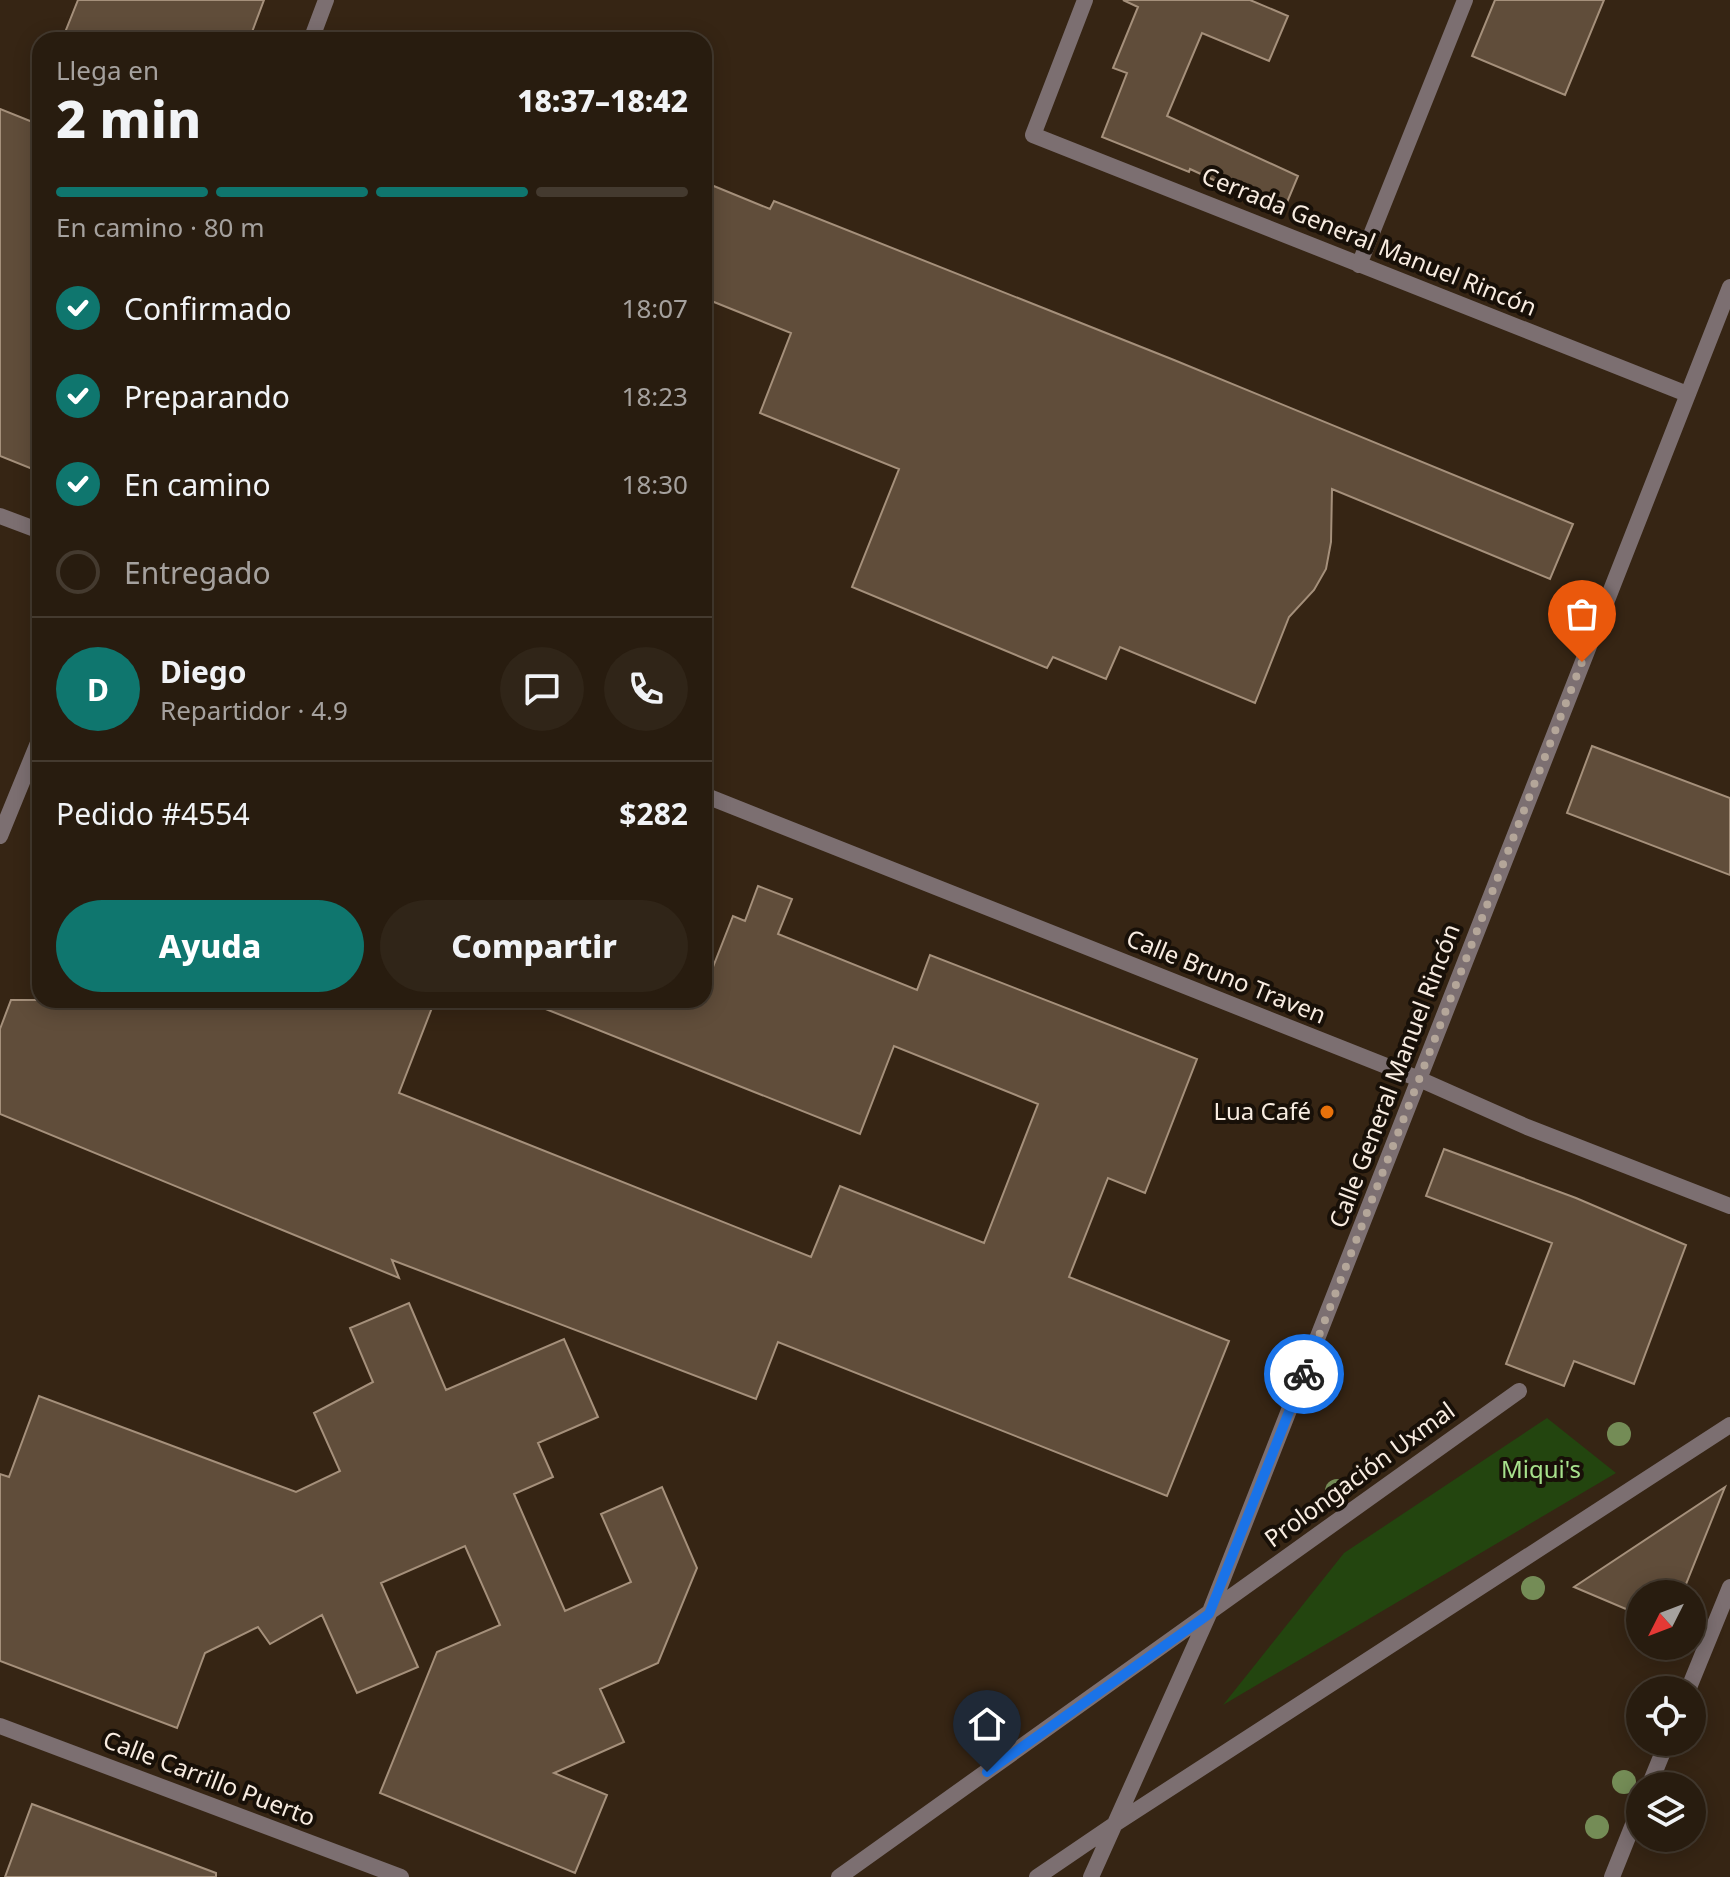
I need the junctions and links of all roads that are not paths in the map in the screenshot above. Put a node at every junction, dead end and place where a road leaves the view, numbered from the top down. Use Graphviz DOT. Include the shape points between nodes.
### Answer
graph roads {
  1 [pos="326,0"];
  2 [pos="1085,0"];
  3 [pos="1465,0"];
  4 [pos="314,32"];
  5 [pos="1359,265"];
  6 [pos="1730,287"];
  7 [pos="1687,394"];
  8 [pos="0,516"];
  9 [pos="32,528"];
  10 [pos="32,758"];
  11 [pos="712,798"];
  12 [pos="0,836"];
  13 [pos="1419,1079"];
  14 [pos="1730,1206"];
  15 [pos="1519,1391"];
  16 [pos="1730,1425"];
  17 [pos="1729,1592"];
  18 [pos="1209,1614"];
  19 [pos="1694,1676"];
  20 [pos="0,1726"];
  21 [pos="1112,1826"];
  22 [pos="1626,1842"];
  23 [pos="401,1877"];
  24 [pos="839,1877"];
  25 [pos="1037,1877"];
  26 [pos="1091,1877"];
  27 [pos="1612,1877"];
  1 -- 4 [label="street"];
  2 -- 5 [label="street, Cerrada General Manuel Rincón" via="1033,135"];
  3 -- 5 [label="street"];
  5 -- 7 [label="street, Cerrada General Manuel Rincón"];
  6 -- 7 [label="street, Calle General Manuel Rincón"];
  7 -- 13 [label="street, Calle General Manuel Rincón"];
  8 -- 9 [label="street"];
  10 -- 12 [label="street"];
  11 -- 13 [label="street, Calle Bruno Traven"];
  13 -- 14 [label="street, Calle Bruno Traven"];
  13 -- 18 [label="street, Calle General Manuel Rincón"];
  15 -- 18 [label="street, Prolongación Uxmal"];
  16 -- 21 [label="street"];
  17 -- 19 [label="street"];
  18 -- 21 [label="street, Calle General Manuel Rincón"];
  18 -- 24 [label="street, Prolongación Uxmal"];
  20 -- 23 [label="street, Calle Carrillo Puerto"];
  21 -- 25 [label="street"];
  21 -- 26 [label="street, Calle General Manuel Rincón"];
  22 -- 27 [label="street"];
}
